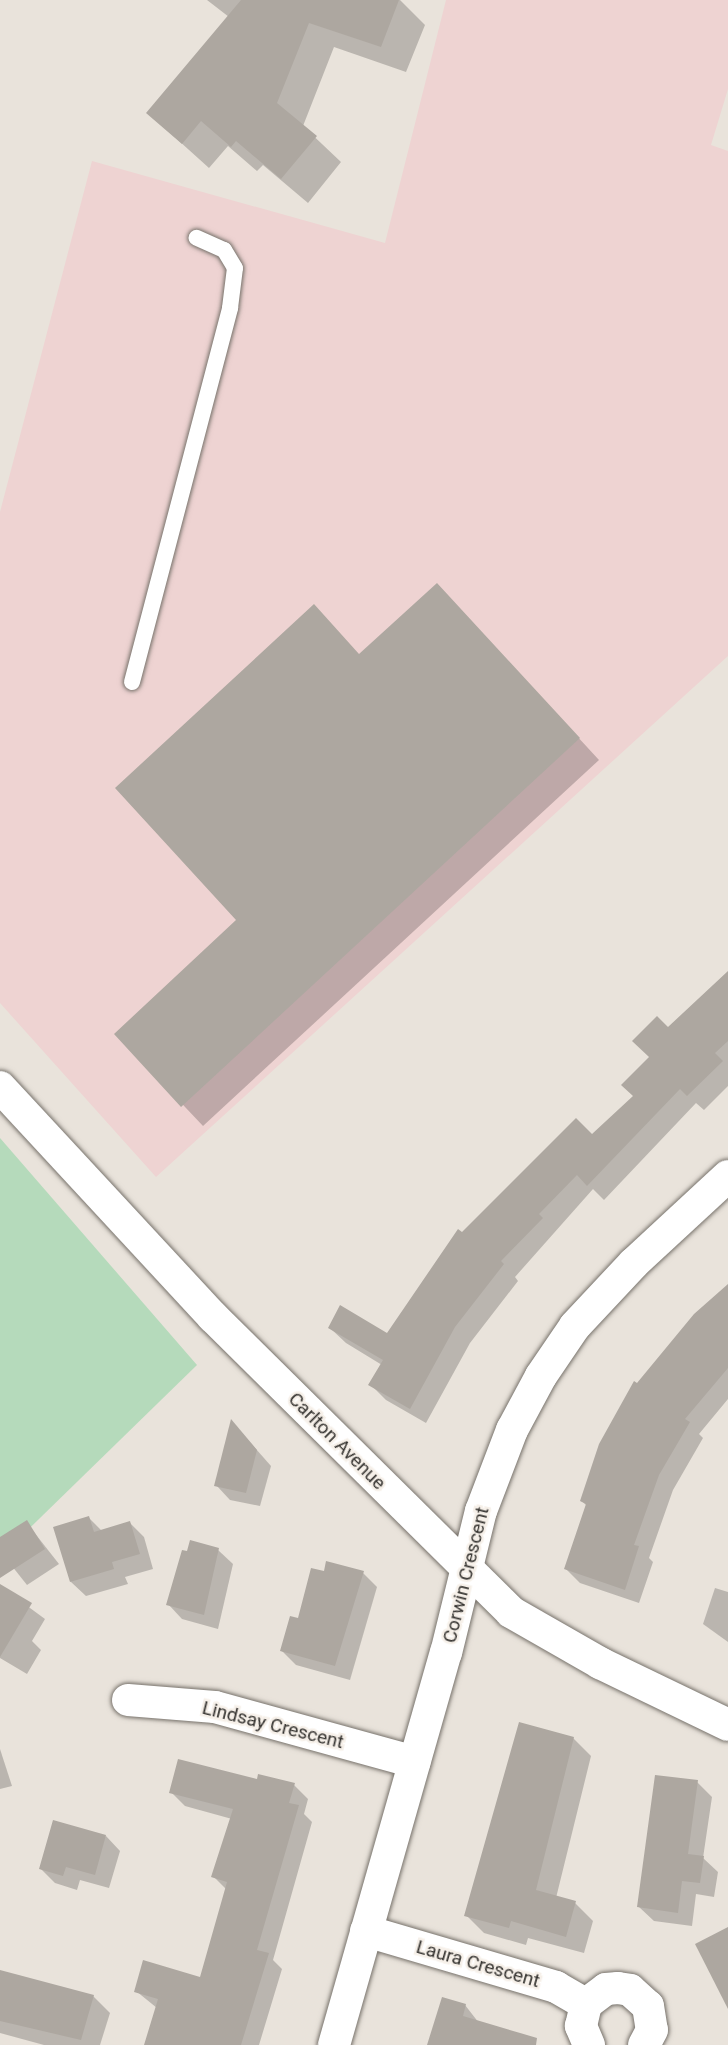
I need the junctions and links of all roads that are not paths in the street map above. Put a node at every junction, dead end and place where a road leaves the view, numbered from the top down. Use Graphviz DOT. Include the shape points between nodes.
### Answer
graph roads {
  1 [pos="197,238"];
  2 [pos="132,682"];
  3 [pos="0,1087"];
  4 [pos="728,1176"];
  5 [pos="466,1569"];
  6 [pos="128,1700"];
  7 [pos="728,1725"];
  8 [pos="415,1762"];
  9 [pos="366,1931"];
  10 [pos="586,2004"];
  11 [pos="334,2045"];
  12 [pos="589,2045"];
  13 [pos="644,2045"];
  1 -- 2 [label="lane" via="225,250 235,268 230,308"];
  3 -- 5 [label="street, Carlton Avenue" via="213,1317"];
  4 -- 5 [label="street, Corwin Crescent" via="617,1281 575,1326 541,1376 512,1430 481,1511"];
  5 -- 7 [label="street, Carlton Avenue" via="511,1612 600,1663"];
  5 -- 8 [label="street, Corwin Crescent"];
  6 -- 8 [label="street, Lindsay Crescent" via="215,1707"];
  8 -- 9 [label="street, Corwin Crescent"];
  9 -- 10 [label="street, Laura Crescent" via="555,1987"];
  9 -- 11 [label="street, Corwin Crescent"];
  10 -- 12 [label="street" via="581,2026"];
  10 -- 13 [label="street" via="606,1989 630,1990 640,1996 652,2018"];
}
